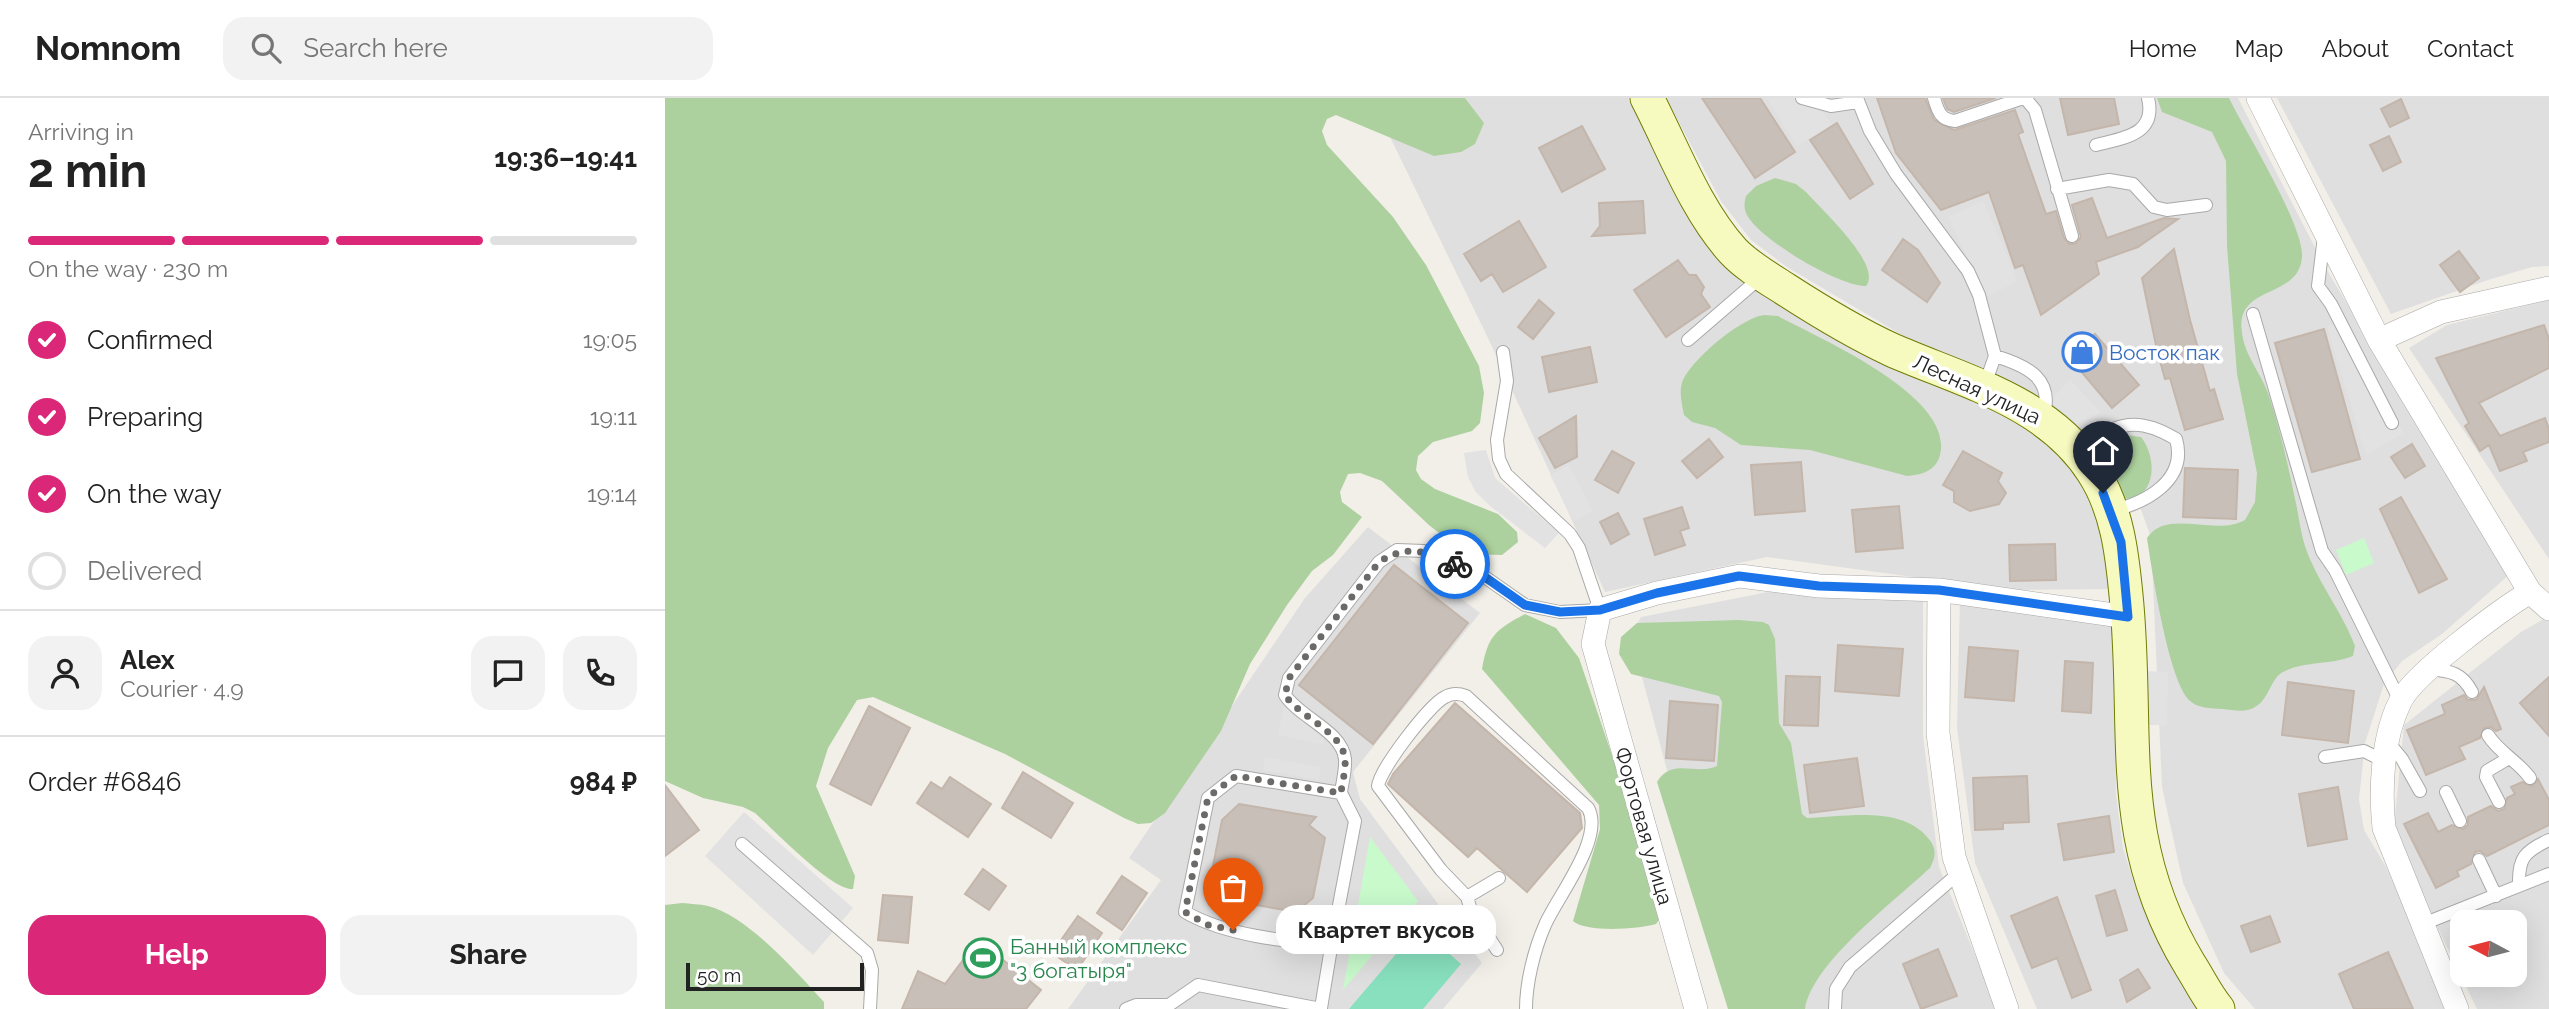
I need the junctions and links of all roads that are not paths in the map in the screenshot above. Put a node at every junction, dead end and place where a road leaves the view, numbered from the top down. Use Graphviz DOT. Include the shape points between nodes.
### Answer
graph roads {
  1 [pos="1647,98"];
  2 [pos="1802,98"];
  3 [pos="1934,98"];
  4 [pos="2024,98"];
  5 [pos="2148,98"];
  6 [pos="2258,98"];
  7 [pos="1857,100"];
  8 [pos="2096,145"];
  9 [pos="2057,189"];
  10 [pos="2206,205"];
  11 [pos="2325,227"];
  12 [pos="2072,236"];
  13 [pos="1764,275"];
  14 [pos="2549,288"];
  15 [pos="2253,314"];
  16 [pos="1688,340"];
  17 [pos="2379,340"];
  18 [pos="1503,352"];
  19 [pos="1995,356"];
  20 [pos="1983,388"];
  21 [pos="2043,418"];
  22 [pos="2392,422"];
  23 [pos="2077,448"];
  24 [pos="2111,511"];
  25 [pos="1939,590"];
  26 [pos="2539,591"];
  27 [pos="1600,610"];
  28 [pos="2549,610"];
  29 [pos="2128,617"];
  30 [pos="2430,669"];
  31 [pos="2472,692"];
  32 [pos="2400,701"];
  33 [pos="2488,734"];
  34 [pos="2387,752"];
  35 [pos="2325,757"];
  36 [pos="2509,758"];
  37 [pos="2530,778"];
  38 [pos="2420,791"];
  39 [pos="2446,792"];
  40 [pos="1341,793"];
  41 [pos="2499,802"];
  42 [pos="2460,821"];
  43 [pos="2549,840"];
  44 [pos="742,844"];
  45 [pos="2479,860"];
  46 [pos="1959,873"];
  47 [pos="2549,874"];
  48 [pos="1499,878"];
  49 [pos="2519,885"];
  50 [pos="2496,896"];
  51 [pos="1467,898"];
  52 [pos="2423,924"];
  53 [pos="1332,942"];
  54 [pos="1497,950"];
  55 [pos="1168,1007"];
  56 [pos="1321,1008"];
  57 [pos="870,1009"];
  58 [pos="1126,1009"];
  59 [pos="1526,1009"];
  60 [pos="1696,1009"];
  61 [pos="1835,1009"];
  62 [pos="2007,1009"];
  63 [pos="2218,1009"];
  64 [pos="2457,1009"];
  1 -- 13 [label="main road, Лесная улица" via="1705,212 1734,252"];
  2 -- 7 [label="lane" via="1831,106"];
  3 -- 4 [label="lane" via="1940,115 1955,121"];
  4 -- 9 [label="lane" via="2035,110"];
  5 -- 8 [label="lane" via="2148,121 2143,130"];
  6 -- 11 [label="street"];
  7 -- 19 [label="lane" via="1896,174 1968,271 1988,322"];
  9 -- 10 [label="lane" via="2109,180 2133,184 2154,207"];
  9 -- 12 [label="lane"];
  11 -- 17 [label="street"];
  11 -- 22 [label="lane" via="2318,286"];
  13 -- 16 [label="lane"];
  13 -- 20 [label="main road, Лесная улица" via="1889,348"];
  14 -- 17 [label="street" via="2441,312"];
  15 -- 32 [label="lane" via="2322,551"];
  17 -- 26 [label="street"];
  18 -- 27 [label="lane" via="1507,381 1497,440 1499,459 1506,474 1570,534"];
  19 -- 20 [label="lane"];
  19 -- 21 [label="lane" via="2017,362 2041,381 2048,404"];
  20 -- 21 [label="main road, Лесная улица"];
  21 -- 23 [label="main road, Лесная улица"];
  23 -- 24 [label="main road, Лесная улица"];
  23 -- 24 [label="lane" via="2132,423 2144,423 2176,439 2179,450 2169,481 2134,505"];
  24 -- 29 [label="main road, Лесная улица" via="2121,542"];
  25 -- 27 [label="street" via="1819,586 1739,576"];
  25 -- 29 [label="street"];
  25 -- 46 [label="street" via="1938,733"];
  26 -- 28 [label="street"];
  26 -- 30 [label="street" via="2504,608"];
  27 -- 40 [label="lane" via="1560,612 1525,605 1482,575 1424,551 1397,550 1379,562 1289,678 1285,695 1293,708 1337,740 1345,758"];
  27 -- 60 [label="street, Фортовая улица" via="1593,644"];
  29 -- 63 [label="main road, Лесная улица" via="2132,784 2148,875 2177,944"];
  30 -- 31 [label="lane" via="2458,673"];
  30 -- 32 [label="street"];
  32 -- 34 [label="street"];
  33 -- 36 [label="lane"];
  34 -- 35 [label="lane"];
  34 -- 38 [label="lane" via="2414,777"];
  34 -- 52 [label="street" via="2384,828"];
  36 -- 37 [label="lane"];
  36 -- 41 [label="lane" via="2487,771"];
  39 -- 42 [label="lane"];
  40 -- 53 [label="lane" via="1355,821"];
  40 -- 53 [label="lane" via="1236,776 1208,797 1185,912 1208,925 1309,943"];
  43 -- 49 [label="lane" via="2521,847"];
  44 -- 57 [label="lane" via="867,953 872,970"];
  45 -- 50 [label="lane"];
  46 -- 61 [label="lane" via="1850,968 1836,989"];
  46 -- 62 [label="street"];
  47 -- 49 [label="lane"];
  48 -- 51 [label="lane"];
  49 -- 50 [label="lane"];
  50 -- 52 [label="lane"];
  51 -- 54 [label="lane"];
  51 -- 59 [label="lane" via="1378,786 1393,754 1442,698 1458,693 1592,816 1589,841 1544,927 1526,992"];
  52 -- 64 [label="street"];
  53 -- 56 [label="lane"];
  55 -- 56 [label="lane" via="1198,985"];
  55 -- 58 [label="lane" via="1136,1005"];
}
